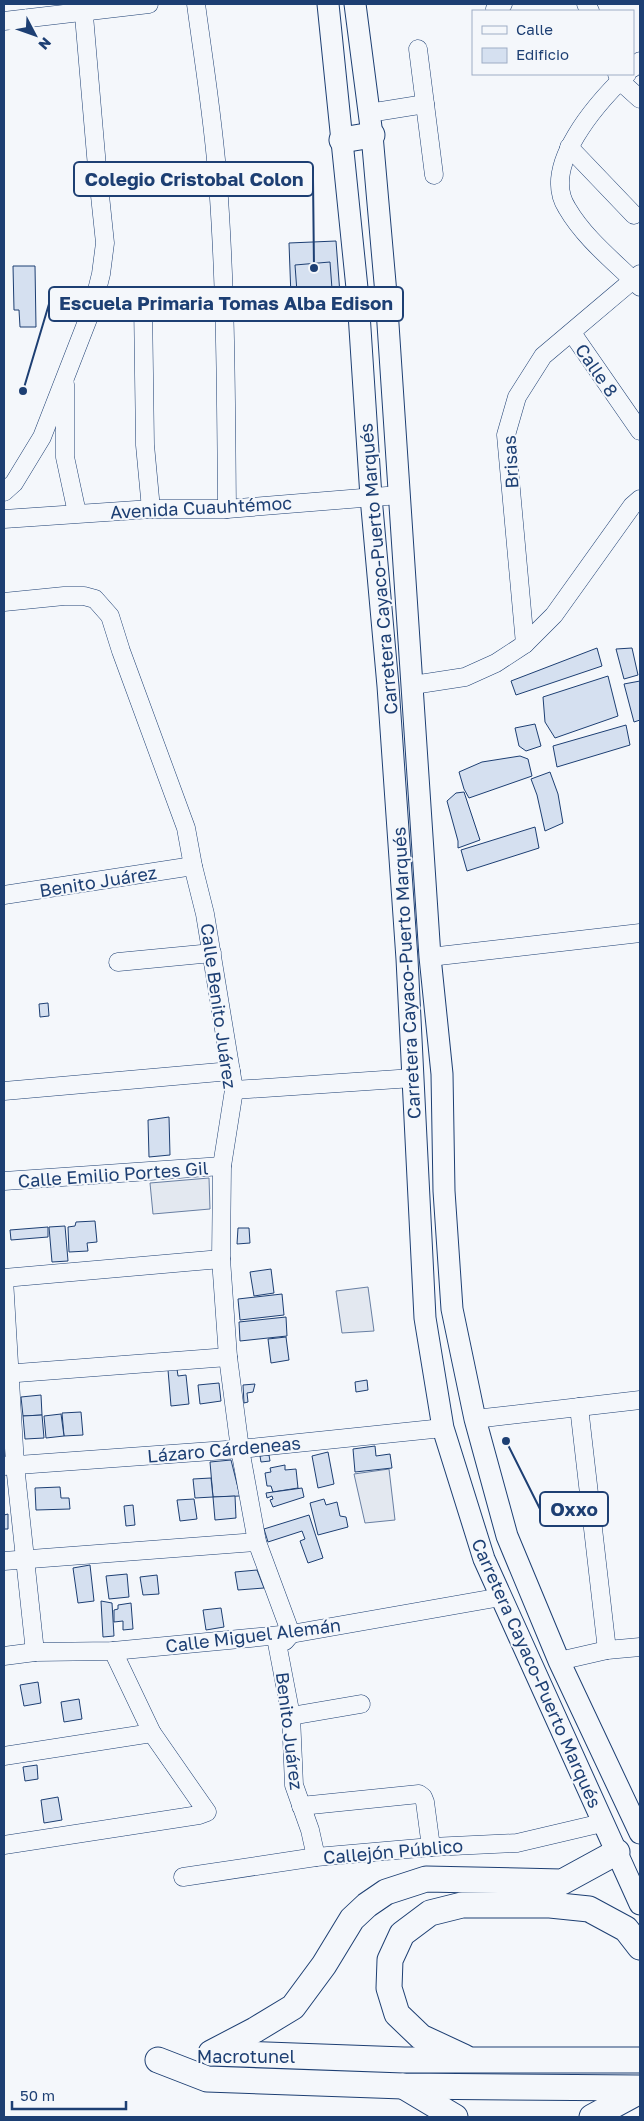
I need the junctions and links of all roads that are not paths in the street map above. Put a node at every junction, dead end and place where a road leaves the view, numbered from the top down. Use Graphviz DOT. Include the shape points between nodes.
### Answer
graph roads {
  1 [pos="149,4"];
  2 [pos="196,4"];
  3 [pos="328,4"];
  4 [pos="354,4"];
  5 [pos="84,8"];
  6 [pos="4,20"];
  7 [pos="418,49"];
  8 [pos="621,76"];
  9 [pos="640,99"];
  10 [pos="425,104"];
  11 [pos="370,124"];
  12 [pos="342,140"];
  13 [pos="569,147"];
  14 [pos="434,175"];
  15 [pos="634,214"];
  16 [pos="638,280"];
  17 [pos="358,298"];
  18 [pos="225,301"];
  19 [pos="143,302"];
  20 [pos="93,306"];
  21 [pos="572,333"];
  22 [pos="65,373"];
  23 [pos="640,432"];
  24 [pos="4,492"];
  25 [pos="399,495"];
  26 [pos="371,497"];
  27 [pos="640,499"];
  28 [pos="151,509"];
  29 [pos="227,509"];
  30 [pos="77,513"];
  31 [pos="4,519"];
  32 [pos="4,602"];
  33 [pos="525,644"];
  34 [pos="413,685"];
  35 [pos="193,866"];
  36 [pos="4,895"];
  37 [pos="640,933"];
  38 [pos="212,953"];
  39 [pos="430,957"];
  40 [pos="118,962"];
  41 [pos="231,1071"];
  42 [pos="413,1078"];
  43 [pos="234,1090"];
  44 [pos="4,1092"];
  45 [pos="222,1166"];
  46 [pos="4,1181"];
  47 [pos="221,1259"];
  48 [pos="4,1279"];
  49 [pos="228,1357"];
  50 [pos="7,1374"];
  51 [pos="640,1400"];
  52 [pos="579,1407"];
  53 [pos="475,1419"];
  54 [pos="443,1428"];
  55 [pos="240,1449"];
  56 [pos="9,1466"];
  57 [pos="257,1542"];
  58 [pos="23,1560"];
  59 [pos="4,1561"];
  60 [pos="501,1597"];
  61 [pos="291,1634"];
  62 [pos="640,1647"];
  63 [pos="607,1650"];
  64 [pos="113,1651"];
  65 [pos="35,1652"];
  66 [pos="4,1656"];
  67 [pos="559,1661"];
  68 [pos="361,1704"];
  69 [pos="291,1716"];
  70 [pos="152,1733"];
  71 [pos="4,1756"];
  72 [pos="301,1806"];
  73 [pos="602,1823"];
  74 [pos="640,1833"];
  75 [pos="4,1845"];
  76 [pos="432,1846"];
  77 [pos="617,1852"];
  78 [pos="316,1858"];
  79 [pos="183,1877"];
  80 [pos="640,1904"];
  81 [pos="640,1947"];
  82 [pos="211,2053"];
  83 [pos="471,2060"];
  84 [pos="640,2060"];
  85 [pos="403,2086"];
  86 [pos="640,2090"];
  87 [pos="455,2117"];
  88 [pos="592,2117"];
  1 -- 5 [label="street"];
  2 -- 18 [label="street" via="218,181"];
  3 -- 12 [label="main road, Carretera Cayaco-Puerto Marqués"];
  4 -- 11 [label="main road, Carretera Cayaco-Puerto Marqués"];
  5 -- 6 [label="street"];
  5 -- 20 [label="street" via="105,243 102,274"];
  7 -- 10 [label="street"];
  8 -- 9 [label="street"];
  8 -- 13 [label="street" via="587,118"];
  10 -- 11 [label="street"];
  10 -- 14 [label="street"];
  11 -- 12 [label="highway"];
  11 -- 25 [label="main road, Carretera Cayaco-Puerto Marqués" via="386,294"];
  12 -- 17 [label="main road, Carretera Cayaco-Puerto Marqués"];
  13 -- 15 [label="street"];
  13 -- 16 [label="street" via="559,180 566,207 595,243"];
  16 -- 21 [label="street, Brisas"];
  17 -- 18 [label="street" via="250,303"];
  17 -- 26 [label="main road, Carretera Cayaco-Puerto Marqués"];
  18 -- 19 [label="street" via="162,299"];
  18 -- 29 [label="street"];
  19 -- 20 [label="street"];
  19 -- 28 [label="street" via="145,445"];
  20 -- 22 [label="street"];
  21 -- 23 [label="street, Calle 8"];
  21 -- 33 [label="street, Brisas" via="543,356 517,397 506,435"];
  22 -- 24 [label="street" via="42,436 14,483"];
  22 -- 30 [label="street" via="65,457"];
  25 -- 26 [label="street, Avenida Cuauhtémoc"];
  25 -- 34 [label="main road, Carretera Cayaco-Puerto Marqués"];
  26 -- 29 [label="street, Avenida Cuauhtémoc"];
  26 -- 42 [label="main road, Carretera Cayaco-Puerto Marqués" via="388,686"];
  27 -- 33 [label="street" via="554,616"];
  28 -- 29 [label="street, Avenida Cuauhtémoc"];
  28 -- 30 [label="street, Avenida Cuauhtémoc"];
  30 -- 31 [label="street, Avenida Cuauhtémoc"];
  32 -- 35 [label="street, Calle Benito Juárez" via="84,596 95,600 110,616 186,828"];
  33 -- 34 [label="street" via="496,663 465,677"];
  34 -- 39 [label="main road, Carretera Cayaco-Puerto Marqués"];
  35 -- 36 [label="street, Benito Juárez"];
  35 -- 38 [label="street, Calle Benito Juárez"];
  37 -- 39 [label="street"];
  38 -- 40 [label="street"];
  38 -- 41 [label="street, Calle Benito Juárez"];
  39 -- 53 [label="main road, Carretera Cayaco-Puerto Marqués" via="442,1074 444,1191 452,1309"];
  41 -- 43 [label="street, Calle Benito Juárez"];
  41 -- 44 [label="street"];
  42 -- 43 [label="street"];
  42 -- 54 [label="main road, Carretera Cayaco-Puerto Marqués" via="425,1318"];
  43 -- 45 [label="street, Calle Benito Juárez"];
  45 -- 46 [label="street, Calle Emilio Portes Gil"];
  45 -- 47 [label="street, Calle Benito Juárez"];
  47 -- 48 [label="street"];
  47 -- 49 [label="street, Calle Benito Juárez"];
  48 -- 50 [label="street"];
  49 -- 50 [label="street"];
  49 -- 55 [label="street, Calle Benito Juárez"];
  50 -- 56 [label="street"];
  51 -- 52 [label="street"];
  52 -- 53 [label="street"];
  52 -- 63 [label="street"];
  53 -- 67 [label="main road, Carretera Cayaco-Puerto Marqués" via="506,1536"];
  54 -- 55 [label="street, Lázaro Cárdeneas"];
  54 -- 60 [label="main road, Carretera Cayaco-Puerto Marqués" via="484,1559"];
  55 -- 56 [label="street, Lázaro Cárdeneas"];
  55 -- 57 [label="street, Calle Benito Juárez"];
  56 -- 58 [label="street"];
  57 -- 58 [label="street"];
  57 -- 61 [label="street, Calle Benito Juárez"];
  58 -- 59 [label="street"];
  58 -- 65 [label="street"];
  60 -- 61 [label="street, Calle Miguel Alemán"];
  60 -- 73 [label="main road, Carretera Cayaco-Puerto Marqués"];
  61 -- 64 [label="street, Calle Miguel Alemán"];
  61 -- 69 [label="street, Benito Juárez" via="285,1641 277,1643"];
  62 -- 63 [label="street"];
  63 -- 67 [label="street"];
  64 -- 65 [label="street, Calle Miguel Alemán"];
  64 -- 70 [label="street"];
  65 -- 66 [label="street, Calle Miguel Alemán"];
  67 -- 74 [label="main road, Carretera Cayaco-Puerto Marqués"];
  68 -- 69 [label="street"];
  69 -- 72 [label="street, Benito Juárez" via="294,1785"];
  70 -- 71 [label="street"];
  70 -- 75 [label="street" via="207,1812"];
  72 -- 76 [label="street, Benito Juárez" via="419,1794 425,1802"];
  72 -- 78 [label="street, Benito Juárez"];
  73 -- 76 [label="street, Callejón Público" via="517,1843"];
  73 -- 77 [label="main road, Carretera Cayaco-Puerto Marqués"];
  76 -- 78 [label="street, Callejón Público"];
  77 -- 80 [label="main road, Carretera Cayaco-Puerto Marqués"];
  77 -- 82 [label="highway" via="562,1882 426,1879 386,1892 352,1919 293,2007"];
  78 -- 79 [label="street, Callejón Público"];
  81 -- 83 [label="highway" via="626,1929 589,1910 550,1905 462,1905 430,1913 402,1934 390,1960 390,1988 397,2014 420,2037"];
  82 -- 83 [label="highway, Macrotunel"];
  82 -- 85 [label="highway, Macrotunel" via="158,2060 206,2079"];
  83 -- 84 [label="highway, Macrotunel"];
  85 -- 86 [label="highway, Macrotunel"];
  85 -- 87 [label="highway"];
  86 -- 88 [label="highway"];
}
